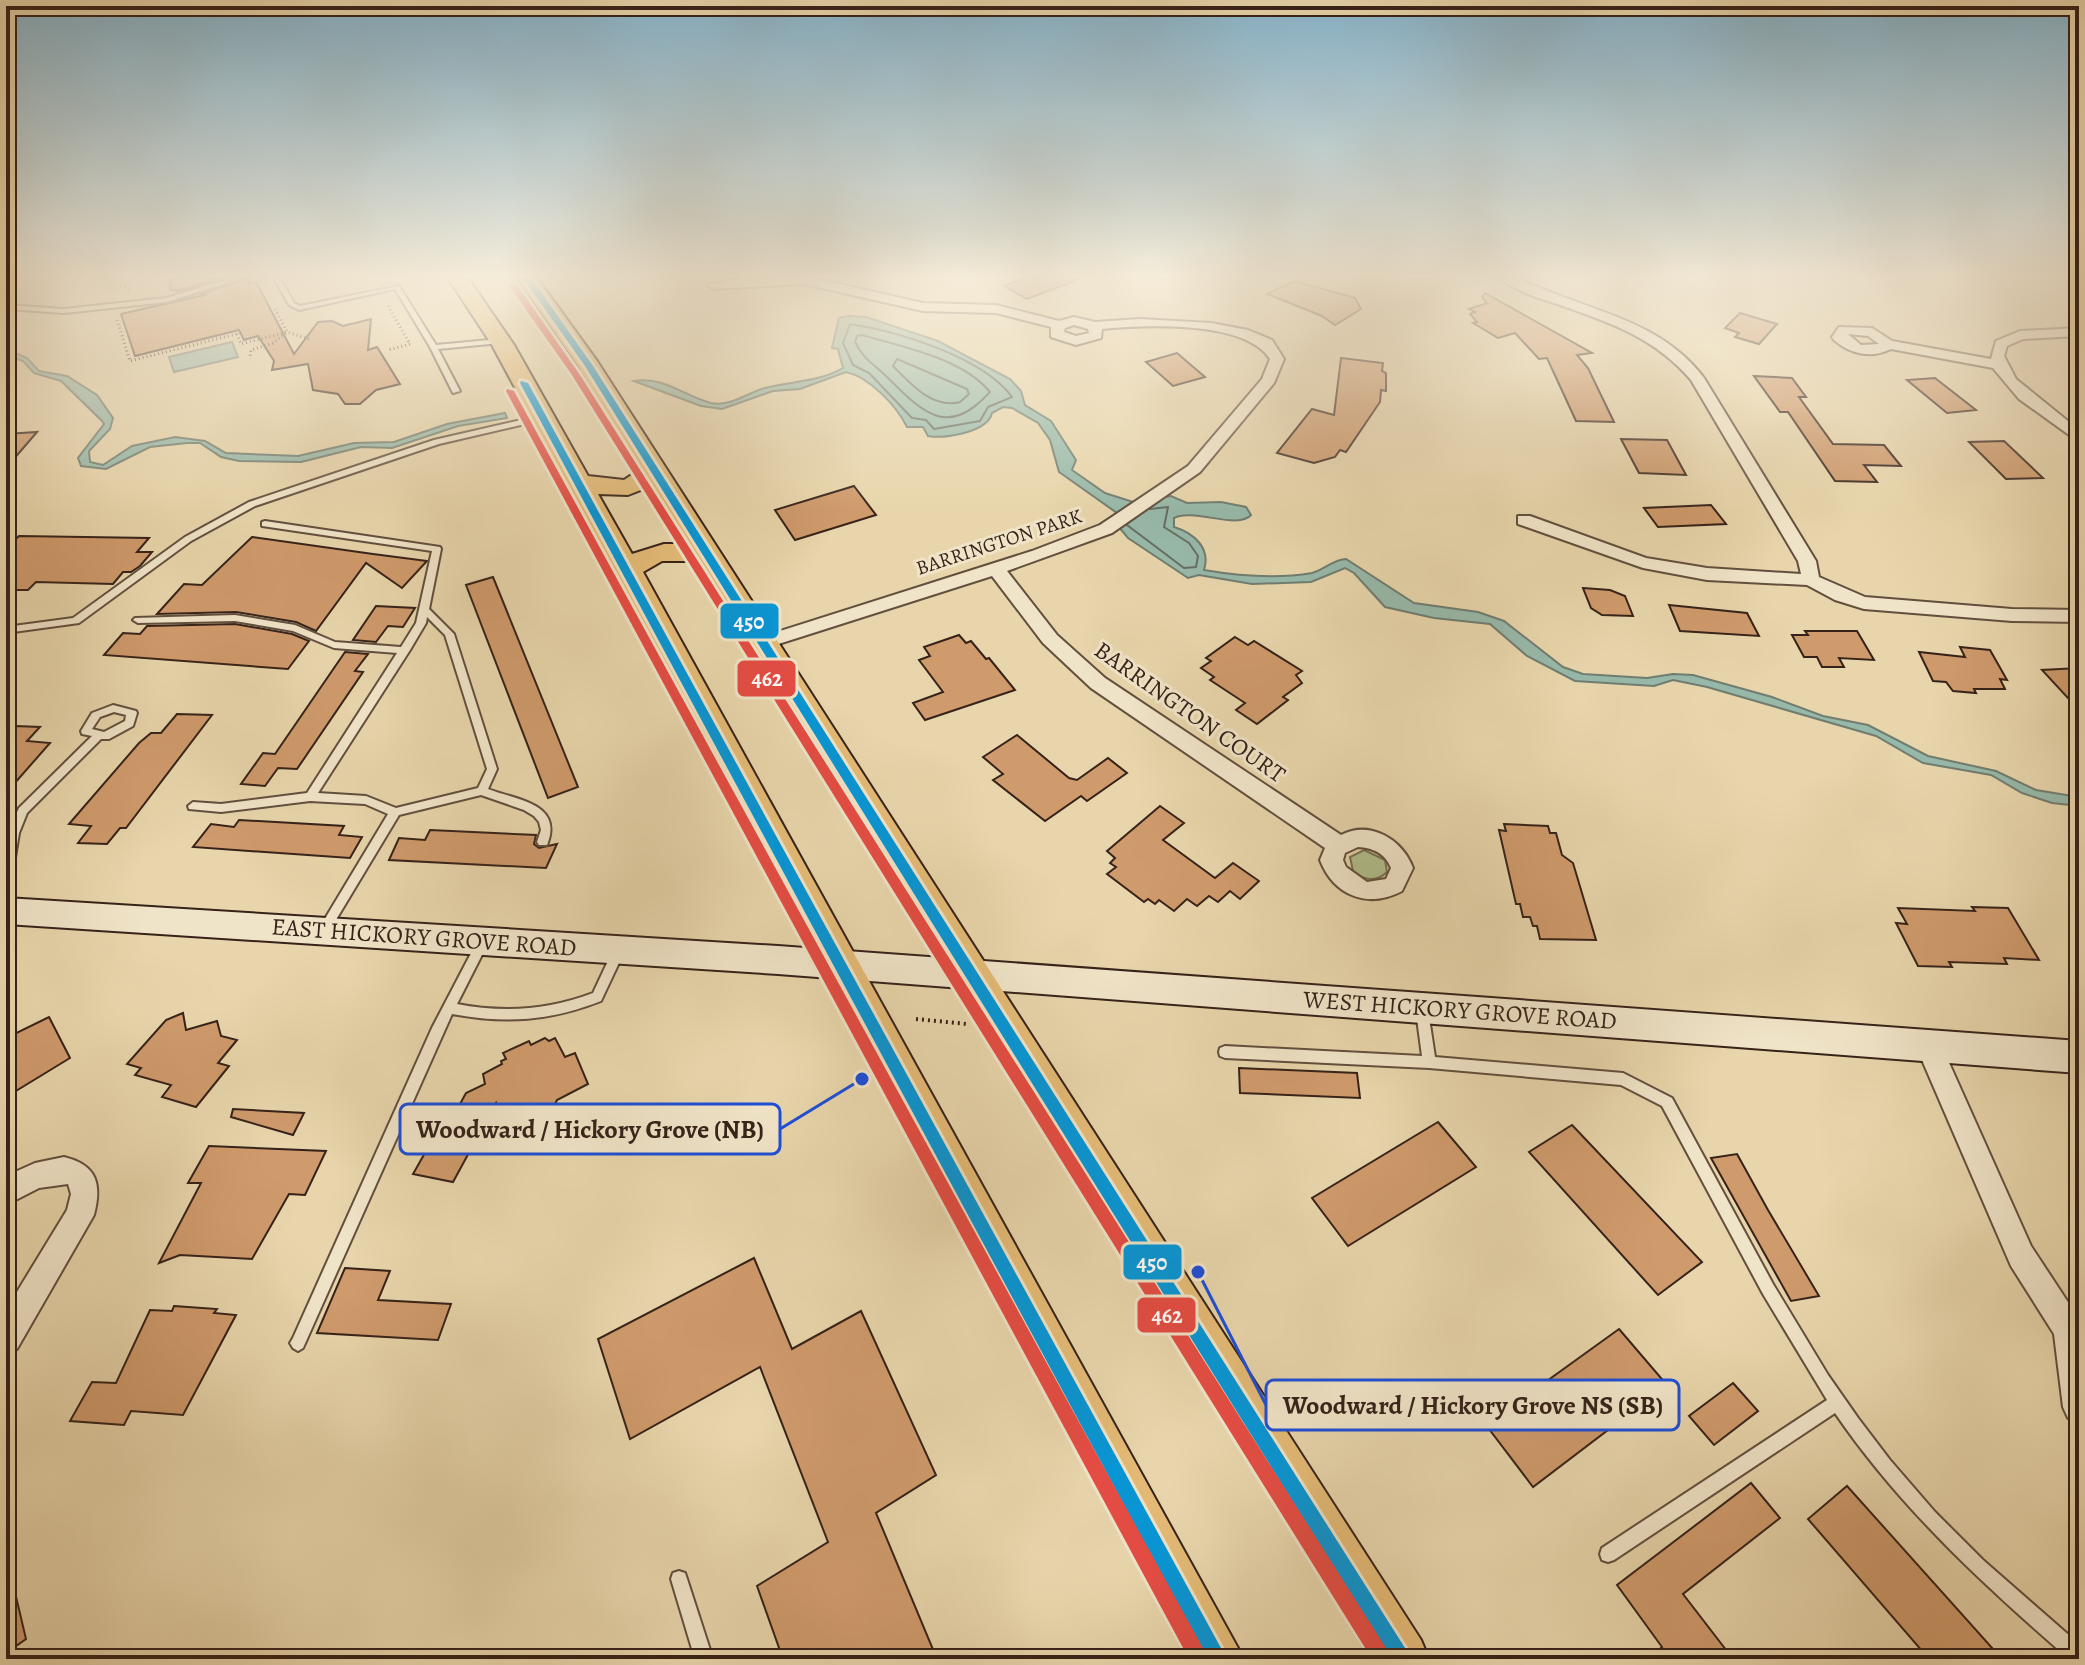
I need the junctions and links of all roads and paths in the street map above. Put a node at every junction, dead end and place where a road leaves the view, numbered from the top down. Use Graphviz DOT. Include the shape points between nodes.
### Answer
graph roads {
  1 [pos="128,356"];
  2 [pos="151,356"];
  3 [pos="438,356"];
  4 [pos="508,356"];
  5 [pos="582,356"];
  6 [pos="1274,356"];
  7 [pos="1676,356"];
  8 [pos="1951,356"];
  9 [pos="1997,356"];
  10 [pos="1996,364"];
  11 [pos="456,391"];
  12 [pos="543,417"];
  13 [pos="2079,437"];
  14 [pos="654,470"];
  15 [pos="578,481"];
  16 [pos="1524,520"];
  17 [pos="265,524"];
  18 [pos="706,553"];
  19 [pos="995,568"];
  20 [pos="628,571"];
  21 [pos="1811,580"];
  22 [pos="426,611"];
  23 [pos="2079,616"];
  24 [pos="138,620"];
  25 [pos="6,630"];
  26 [pos="762,643"];
  27 [pos="405,650"];
  28 [pos="97,737"];
  29 [pos="482,791"];
  30 [pos="310,797"];
  31 [pos="193,806"];
  32 [pos="395,812"];
  33 [pos="543,842"];
  34 [pos="1338,845"];
  35 [pos="6,876"];
  36 [pos="6,911"];
  37 [pos="324,930"];
  38 [pos="483,941"];
  39 [pos="619,950"];
  40 [pos="841,965"];
  41 [pos="971,976"];
  42 [pos="1421,1007"];
  43 [pos="449,1008"];
  44 [pos="916,1019"];
  45 [pos="967,1024"];
  46 [pos="1929,1046"];
  47 [pos="1225,1052"];
  48 [pos="2079,1057"];
  49 [pos="1429,1062"];
  50 [pos="6,1192"];
  51 [pos="2073,1332"];
  52 [pos="6,1338"];
  53 [pos="298,1343"];
  54 [pos="1838,1402"];
  55 [pos="2079,1407"];
  56 [pos="1608,1554"];
  57 [pos="679,1579"];
  58 [pos="1203,1653"];
  59 [pos="2079,1656"];
  60 [pos="704,1659"];
  61 [pos="1402,1659"];
  1 -- 2 [label="path" via="130,361"];
  3 -- 11 [label="lane"];
  4 -- 12 [label="main road"];
  5 -- 14 [label="main road"];
  6 -- 19 [label="street, BARRINGTON PARK" via="1276,367 1269,380 1172,487 1106,529"];
  7 -- 21 [label="street" via="1697,378 1807,561"];
  8 -- 10 [label="street"];
  9 -- 10 [label="street"];
  10 -- 13 [label="street" via="2010,382"];
  12 -- 15 [label="main road"];
  12 -- 25 [label="lane" via="437,442 252,504 188,539 76,621"];
  14 -- 15 [label="main road" via="625,489"];
  14 -- 18 [label="main road"];
  15 -- 20 [label="main road"];
  16 -- 21 [label="street" via="1670,569"];
  17 -- 22 [label="lane" via="437,549"];
  18 -- 20 [label="main road" via="645,555"];
  18 -- 26 [label="main road"];
  19 -- 26 [label="street, BARRINGTON PARK"];
  19 -- 34 [label="street, BARRINGTON COURT" via="1050,639 1098,683"];
  20 -- 40 [label="main road"];
  21 -- 23 [label="street" via="1872,604"];
  22 -- 27 [label="lane"];
  22 -- 29 [label="lane" via="449,634 493,762"];
  24 -- 27 [label="lane" via="235,618 295,628 334,645"];
  26 -- 41 [label="main road"];
  27 -- 30 [label="lane"];
  28 -- 35 [label="lane" via="23,811 13,833"];
  29 -- 32 [label="lane"];
  29 -- 33 [label="lane" via="528,805 547,821"];
  30 -- 31 [label="lane" via="221,808"];
  30 -- 32 [label="lane" via="366,800"];
  32 -- 37 [label="lane"];
  36 -- 37 [label="street, EAST HICKORY GROVE ROAD"];
  37 -- 38 [label="street, EAST HICKORY GROVE ROAD"];
  38 -- 39 [label="street, EAST HICKORY GROVE ROAD"];
  38 -- 43 [label="lane"];
  39 -- 40 [label="street, EAST HICKORY GROVE ROAD"];
  39 -- 43 [label="lane" via="597,997 575,1006 503,1016"];
  40 -- 41 [label="street, WEST HICKORY GROVE ROAD"];
  40 -- 58 [label="main road"];
  41 -- 42 [label="street, WEST HICKORY GROVE ROAD"];
  41 -- 61 [label="main road"];
  42 -- 46 [label="street, WEST HICKORY GROVE ROAD"];
  42 -- 49 [label="lane"];
  43 -- 53 [label="lane"];
  44 -- 45 [label="path"];
  46 -- 48 [label="street, WEST HICKORY GROVE ROAD"];
  46 -- 51 [label="street" via="2021,1256"];
  47 -- 49 [label="lane"];
  49 -- 54 [label="lane" via="1623,1079 1667,1102"];
  50 -- 52 [label="street" via="42,1172 62,1169 78,1174 87,1197"];
  51 -- 55 [label="street"];
  54 -- 56 [label="lane"];
  54 -- 59 [label="lane" via="1885,1467 1989,1578"];
  57 -- 60 [label="lane"];
}
